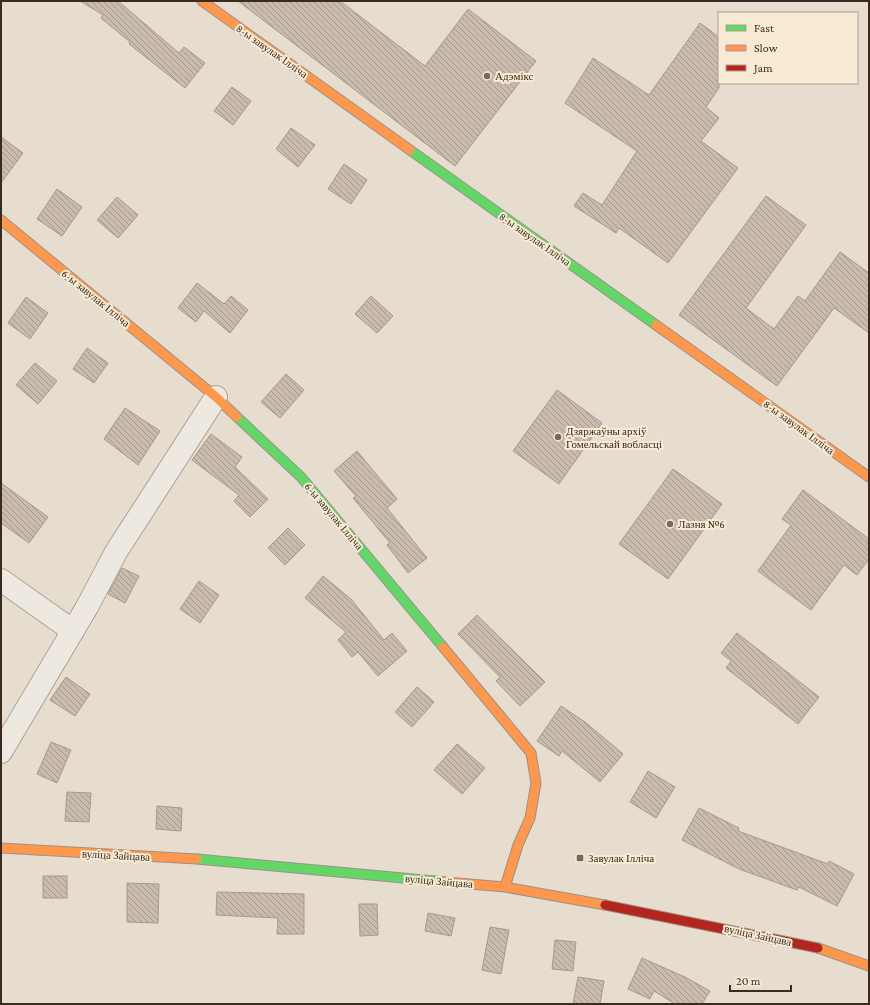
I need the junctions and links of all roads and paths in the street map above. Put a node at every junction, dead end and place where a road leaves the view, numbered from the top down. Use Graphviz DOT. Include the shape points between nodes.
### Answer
graph roads {
  1 [pos="202,1"];
  2 [pos="1,220"];
  3 [pos="216,397"];
  4 [pos="869,477"];
  5 [pos="1,580"];
  6 [pos="73,630"];
  7 [pos="1,752"];
  8 [pos="1,848"];
  9 [pos="505,887"];
  10 [pos="869,966"];
  1 -- 4 [label="street, 8-ы завулак Ілліча"];
  2 -- 3 [label="street, 6-ы завулак Ілліча"];
  3 -- 6 [label="street" via="116,552"];
  3 -- 9 [label="street, 6-ы завулак Ілліча" via="302,477 531,754 536,783 530,818 518,845"];
  5 -- 6 [label="street"];
  6 -- 7 [label="street"];
  8 -- 9 [label="street, вуліца Зайцава" via="208,860"];
  9 -- 10 [label="street, вуліца Зайцава" via="621,907 814,947"];
}
